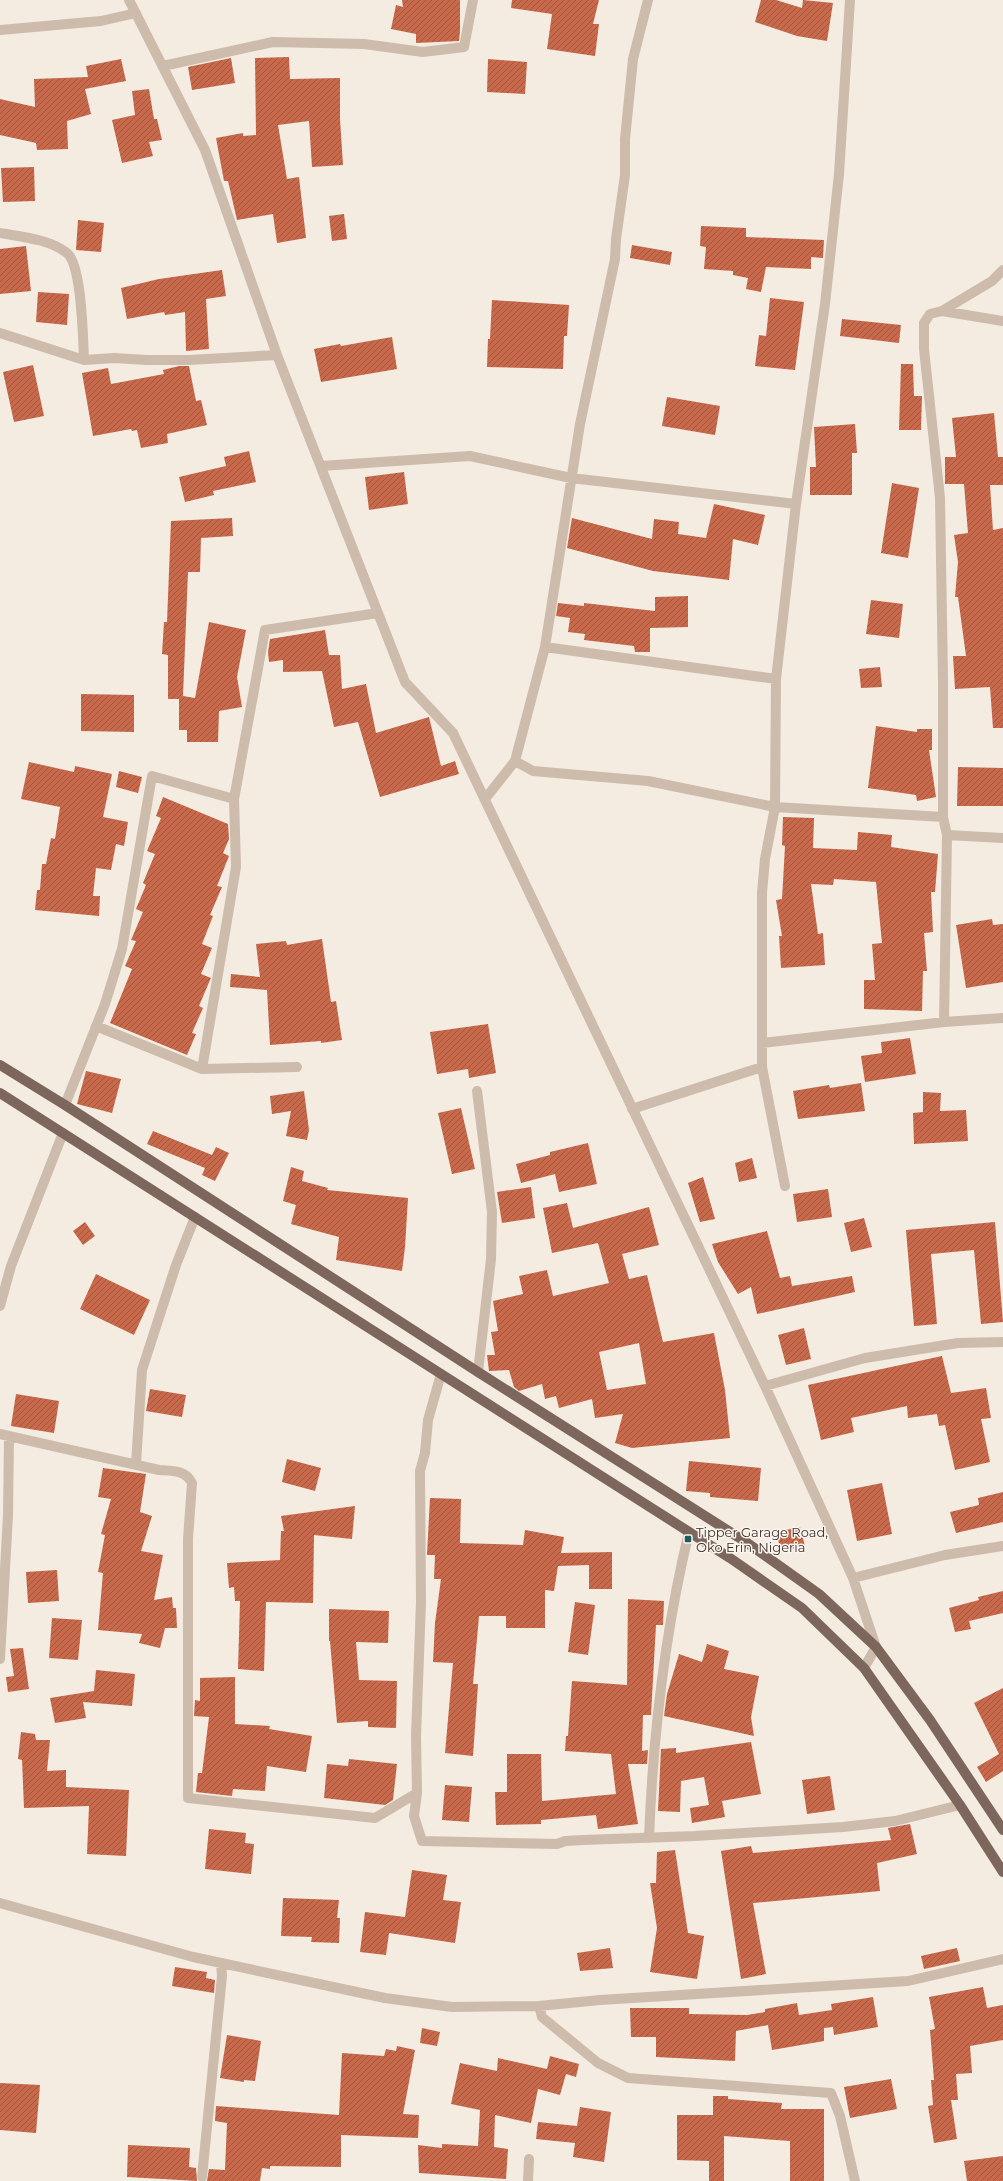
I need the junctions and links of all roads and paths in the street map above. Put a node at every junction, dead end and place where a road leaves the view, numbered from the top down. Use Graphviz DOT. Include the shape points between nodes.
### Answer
graph roads {
  1 [pos="129,0"];
  2 [pos="473,0"];
  3 [pos="648,0"];
  4 [pos="850,0"];
  5 [pos="136,13"];
  6 [pos="0,30"];
  7 [pos="163,66"];
  8 [pos="0,233"];
  9 [pos="1003,270"];
  10 [pos="942,311"];
  11 [pos="1003,321"];
  12 [pos="0,333"];
  13 [pos="278,355"];
  14 [pos="84,360"];
  15 [pos="321,466"];
  16 [pos="571,478"];
  17 [pos="796,504"];
  18 [pos="378,613"];
  19 [pos="545,647"];
  20 [pos="776,679"];
  21 [pos="515,761"];
  22 [pos="234,799"];
  23 [pos="485,799"];
  24 [pos="775,807"];
  25 [pos="943,817"];
  26 [pos="947,836"];
  27 [pos="1003,838"];
  28 [pos="1003,1018"];
  29 [pos="944,1022"];
  30 [pos="96,1026"];
  31 [pos="762,1043"];
  32 [pos="0,1065"];
  33 [pos="297,1067"];
  34 [pos="762,1067"];
  35 [pos="202,1069"];
  36 [pos="477,1090"];
  37 [pos="0,1093"];
  38 [pos="65,1105"];
  39 [pos="632,1109"];
  40 [pos="63,1133"];
  41 [pos="785,1186"];
  42 [pos="195,1216"];
  43 [pos="0,1306"];
  44 [pos="1003,1342"];
  45 [pos="478,1372"];
  46 [pos="441,1374"];
  47 [pos="765,1386"];
  48 [pos="5,1435"];
  49 [pos="136,1464"];
  50 [pos="689,1532"];
  51 [pos="1003,1546"];
  52 [pos="853,1578"];
  53 [pos="876,1647"];
  54 [pos="0,1659"];
  55 [pos="864,1668"];
  56 [pos="417,1793"];
  57 [pos="960,1805"];
  58 [pos="1003,1830"];
  59 [pos="649,1838"];
  60 [pos="1003,1872"];
  61 [pos="0,1902"];
  62 [pos="1003,1959"];
  63 [pos="221,1963"];
  64 [pos="539,2006"];
  65 [pos="529,2159"];
  66 [pos="202,2177"];
  67 [pos="528,2181"];
  68 [pos="855,2181"];
  1 -- 5 [label="street"];
  2 -- 7 [label="street" via="464,47 423,52 364,44 273,42"];
  3 -- 16 [label="street" via="633,59 625,139 625,175 615,259"];
  4 -- 17 [label="street" via="838,182 825,304"];
  5 -- 6 [label="street" via="101,20"];
  5 -- 7 [label="street"];
  7 -- 13 [label="street" via="205,150"];
  8 -- 14 [label="street" via="43,241 68,253 78,273"];
  9 -- 10 [label="street" via="992,281"];
  10 -- 11 [label="street"];
  10 -- 25 [label="street" via="930,314 924,323 924,349 940,498"];
  12 -- 14 [label="street"];
  13 -- 14 [label="street" via="188,360"];
  13 -- 15 [label="street"];
  15 -- 16 [label="street" via="470,456"];
  15 -- 18 [label="street"];
  16 -- 17 [label="street"];
  16 -- 19 [label="street"];
  17 -- 20 [label="street"];
  18 -- 22 [label="street" via="265,630"];
  18 -- 23 [label="street" via="405,682 453,732"];
  19 -- 20 [label="street"];
  19 -- 21 [label="street"];
  20 -- 24 [label="street"];
  21 -- 23 [label="street"];
  21 -- 24 [label="street" via="532,771 648,781"];
  22 -- 30 [label="street" via="152,776 122,949"];
  22 -- 35 [label="street" via="236,867"];
  23 -- 39 [label="street"];
  24 -- 25 [label="street"];
  24 -- 31 [label="street" via="765,859 762,893"];
  25 -- 26 [label="street"];
  26 -- 27 [label="street"];
  26 -- 29 [label="street"];
  28 -- 29 [label="street"];
  29 -- 31 [label="street"];
  30 -- 35 [label="street"];
  30 -- 38 [label="street"];
  31 -- 34 [label="street"];
  32 -- 38 [label="main road"];
  33 -- 35 [label="street"];
  34 -- 39 [label="street"];
  34 -- 41 [label="street"];
  36 -- 45 [label="street" via="492,1212 491,1259"];
  37 -- 40 [label="main road"];
  38 -- 45 [label="main road"];
  39 -- 47 [label="street"];
  40 -- 42 [label="main road"];
  40 -- 43 [label="street" via="11,1266"];
  42 -- 46 [label="main road"];
  42 -- 49 [label="street" via="176,1265 142,1370"];
  44 -- 47 [label="street" via="958,1343 865,1358"];
  45 -- 53 [label="main road" via="746,1542 819,1594"];
  46 -- 50 [label="main road"];
  46 -- 56 [label="street" via="428,1420 425,1453 420,1471 421,1602 416,1736"];
  47 -- 52 [label="street"];
  48 -- 49 [label="street"];
  48 -- 54 [label="street" via="8,1515"];
  49 -- 56 [label="street" via="180,1472 187,1475 192,1483 188,1539 188,1798 375,1818"];
  50 -- 55 [label="main road" via="802,1608"];
  50 -- 59 [label="street" via="679,1574 660,1698 651,1780"];
  51 -- 52 [label="street" via="945,1555"];
  52 -- 53 [label="street"];
  53 -- 55 [label="street"];
  53 -- 58 [label="main road" via="930,1720"];
  55 -- 57 [label="main road"];
  56 -- 59 [label="street" via="414,1816 422,1841 557,1844 571,1840"];
  57 -- 59 [label="street" via="895,1821 843,1827"];
  57 -- 60 [label="main road"];
  61 -- 63 [label="street"];
  62 -- 64 [label="street" via="908,1981"];
  63 -- 64 [label="street" via="385,1998 452,2007"];
  63 -- 66 [label="street" via="222,1976"];
  64 -- 68 [label="street" via="542,2017 598,2063 628,2078 831,2093 840,2116"];
  65 -- 67 [label="street"];
}
